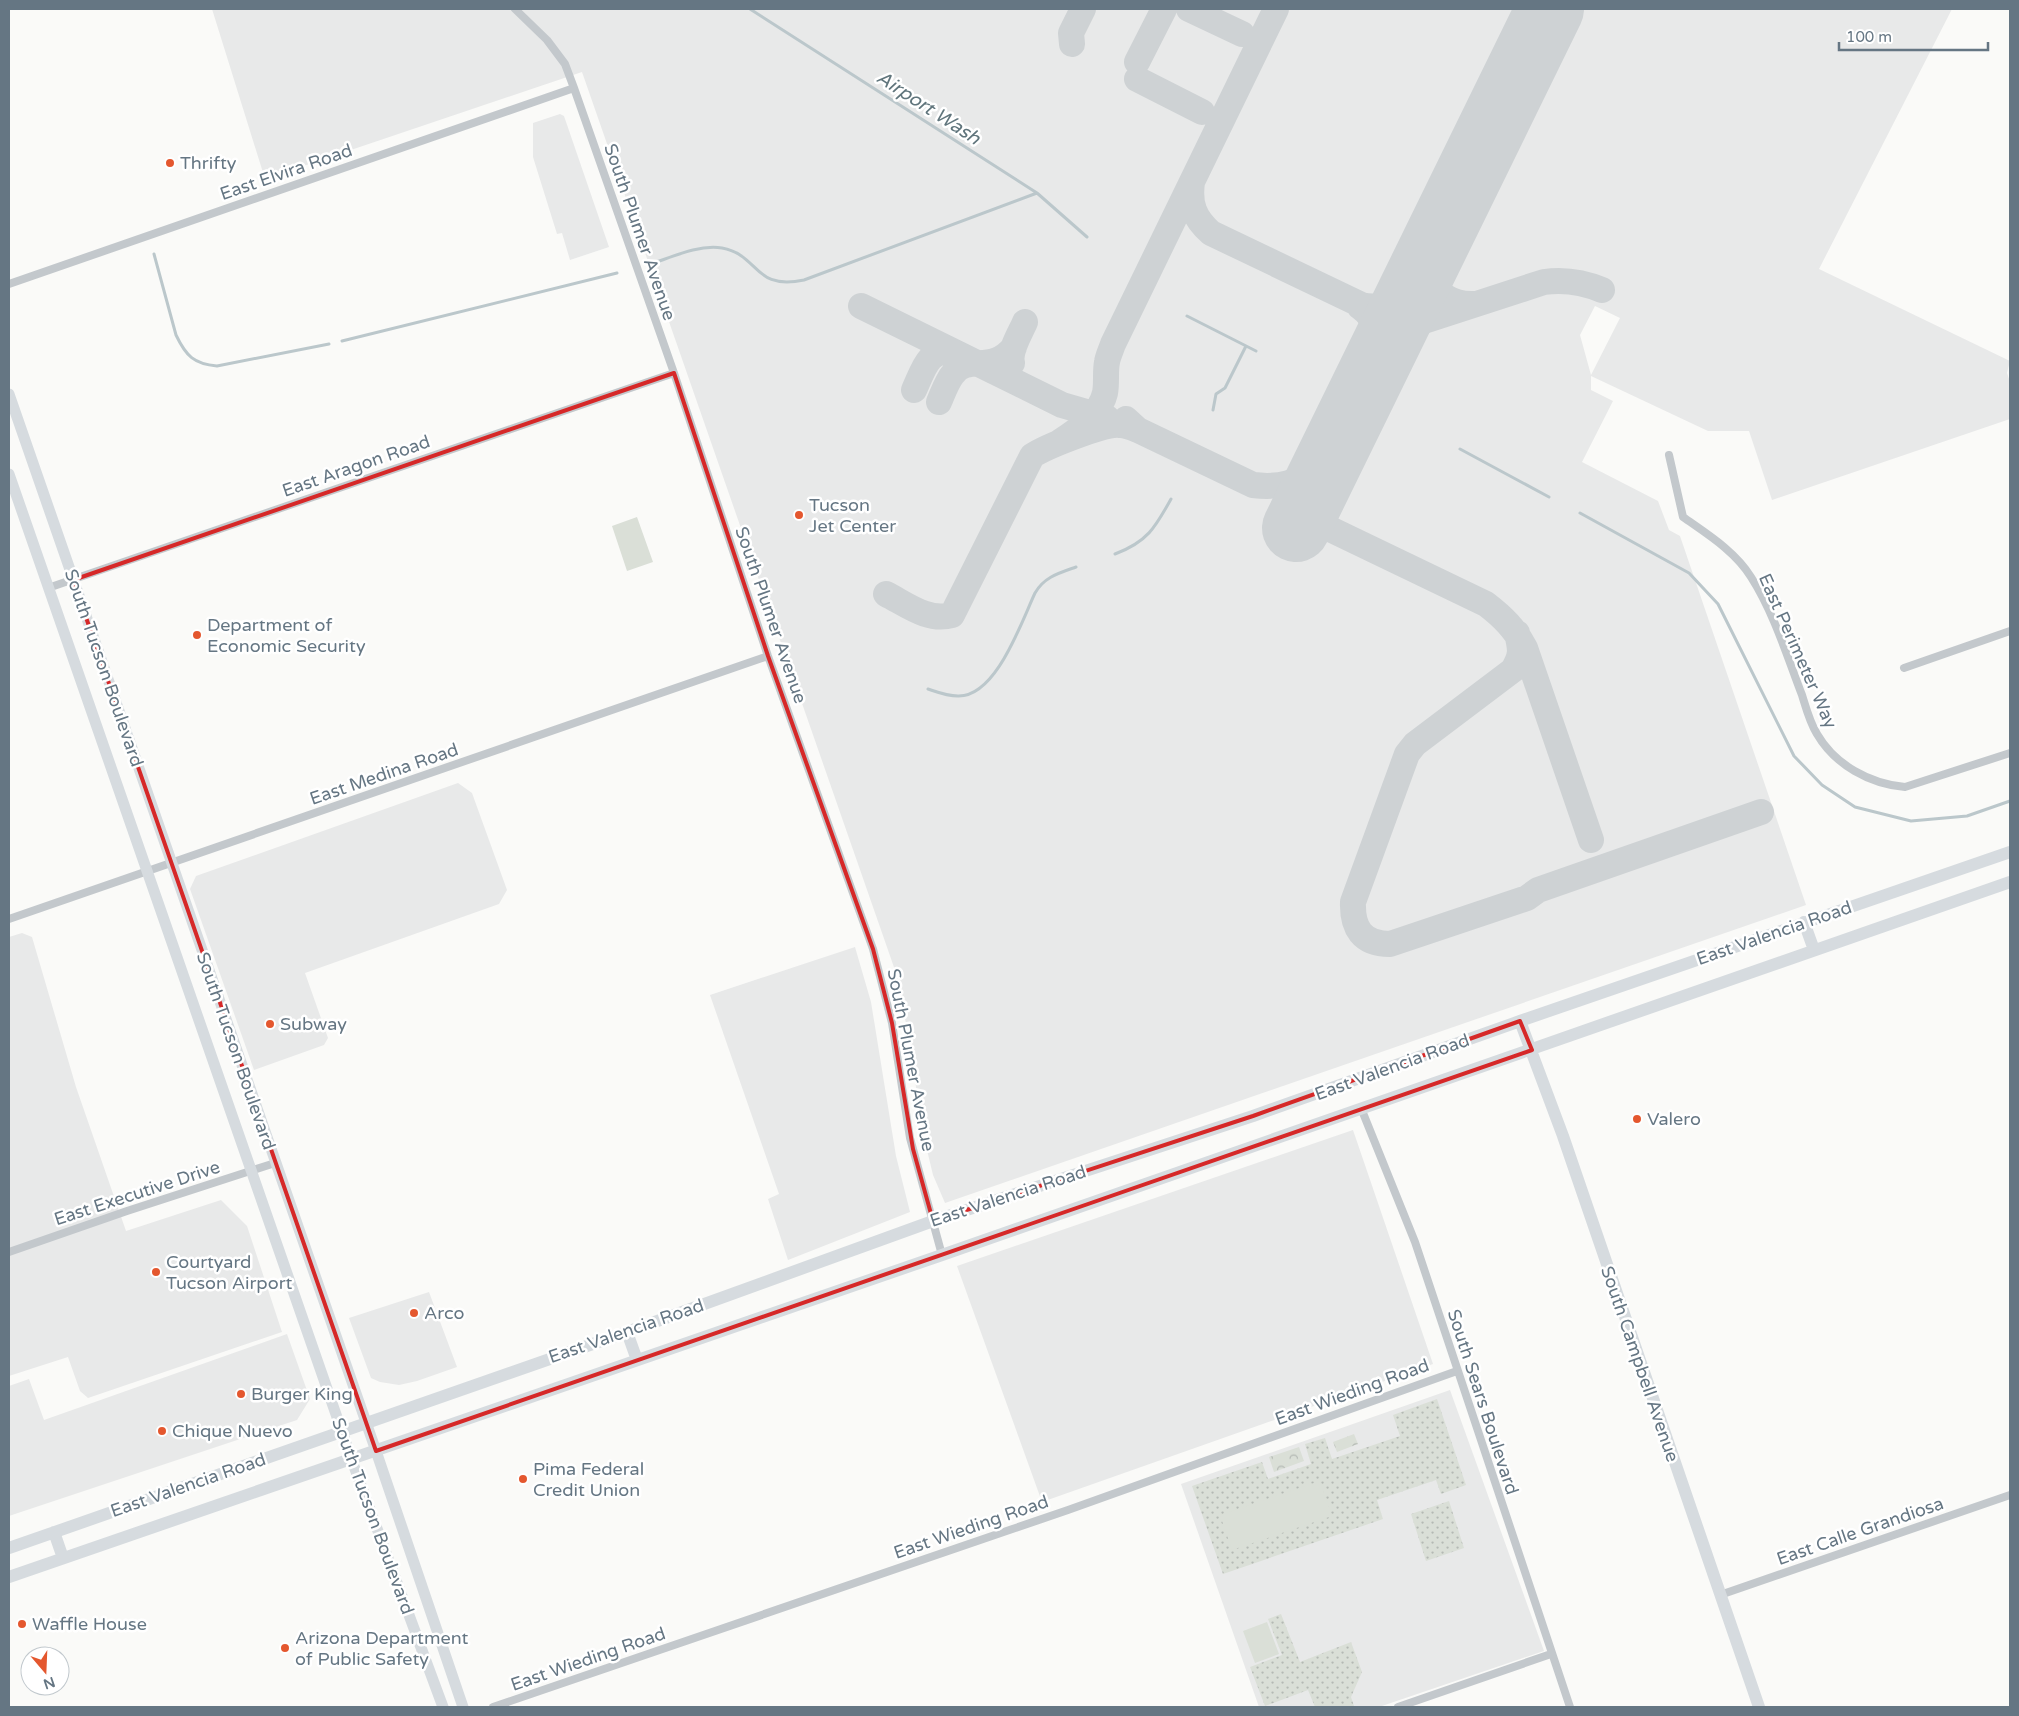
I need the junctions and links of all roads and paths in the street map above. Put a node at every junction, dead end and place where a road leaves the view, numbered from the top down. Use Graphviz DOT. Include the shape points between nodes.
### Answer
graph roads {
  1 [pos="514,9"];
  2 [pos="574,88"];
  3 [pos="9,284"];
  4 [pos="674,373"];
  5 [pos="9,394"];
  6 [pos="1669,455"];
  7 [pos="9,474"];
  8 [pos="73,580"];
  9 [pos="48,588"];
  10 [pos="2010,631"];
  11 [pos="768,656"];
  12 [pos="1904,668"];
  13 [pos="2010,753"];
  14 [pos="2010,852"];
  15 [pos="172,863"];
  16 [pos="147,871"];
  17 [pos="2010,882"];
  18 [pos="9,919"];
  19 [pos="1804,922"];
  20 [pos="1814,950"];
  21 [pos="1520,1020"];
  22 [pos="1532,1050"];
  23 [pos="1361,1108"];
  24 [pos="275,1164"];
  25 [pos="250,1172"];
  26 [pos="933,1221"];
  27 [pos="9,1252"];
  28 [pos="942,1255"];
  29 [pos="627,1332"];
  30 [pos="638,1360"];
  31 [pos="1457,1371"];
  32 [pos="365,1422"];
  33 [pos="342,1430"];
  34 [pos="376,1450"];
  35 [pos="351,1458"];
  36 [pos="2010,1495"];
  37 [pos="54,1532"];
  38 [pos="9,1548"];
  39 [pos="63,1558"];
  40 [pos="9,1577"];
  41 [pos="1720,1595"];
  42 [pos="1551,1654"];
  43 [pos="443,1707"];
  44 [pos="463,1707"];
  45 [pos="493,1707"];
  46 [pos="1398,1707"];
  47 [pos="1570,1707"];
  48 [pos="1759,1707"];
  1 -- 2 [label="street, South Plumer Avenue" via="547,40 564,64"];
  2 -- 3 [label="street, East Elvira Road"];
  2 -- 4 [label="street, South Plumer Avenue"];
  4 -- 8 [label="street, East Aragon Road"];
  4 -- 11 [label="street, South Plumer Avenue"];
  5 -- 8 [label="main road, South Tucson Boulevard"];
  6 -- 13 [label="street, East Perimeter Way" via="1683,517 1724,547 1750,576 1781,642 1816,734 1831,753 1868,778 1905,787"];
  7 -- 9 [label="main road, South Tucson Boulevard"];
  8 -- 9 [label="street, East Aragon Road"];
  8 -- 15 [label="main road, South Tucson Boulevard"];
  9 -- 16 [label="main road, South Tucson Boulevard"];
  10 -- 12 [label="street"];
  11 -- 15 [label="street, East Medina Road"];
  11 -- 26 [label="street, South Plumer Avenue" via="873,949 892,1023 910,1138"];
  14 -- 19 [label="main road, East Valencia Road"];
  15 -- 16 [label="street, East Medina Road"];
  15 -- 24 [label="main road, South Tucson Boulevard"];
  16 -- 18 [label="street, East Medina Road"];
  16 -- 25 [label="main road, South Tucson Boulevard"];
  17 -- 20 [label="main road, East Valencia Road"];
  19 -- 20 [label="main road"];
  19 -- 21 [label="main road, East Valencia Road"];
  20 -- 22 [label="main road, East Valencia Road"];
  21 -- 22 [label="main road, South Campbell Avenue"];
  21 -- 26 [label="main road, East Valencia Road" via="1253,1116"];
  22 -- 23 [label="main road, East Valencia Road"];
  22 -- 41 [label="main road, South Campbell Avenue"];
  23 -- 28 [label="main road, East Valencia Road"];
  23 -- 31 [label="street, South Sears Boulevard" via="1415,1242"];
  24 -- 25 [label="street, East Executive Drive"];
  24 -- 32 [label="main road, South Tucson Boulevard"];
  25 -- 27 [label="street, East Executive Drive"];
  25 -- 33 [label="main road, South Tucson Boulevard"];
  26 -- 28 [label="street, South Plumer Avenue"];
  26 -- 29 [label="main road, East Valencia Road"];
  28 -- 30 [label="main road, East Valencia Road"];
  29 -- 30 [label="main road"];
  29 -- 32 [label="main road, East Valencia Road"];
  30 -- 34 [label="main road, East Valencia Road"];
  31 -- 42 [label="street, South Sears Boulevard"];
  31 -- 45 [label="street, East Wieding Road" via="1059,1513"];
  32 -- 33 [label="main road, East Valencia Road"];
  32 -- 34 [label="main road, South Tucson Boulevard"];
  33 -- 35 [label="main road, South Tucson Boulevard"];
  33 -- 37 [label="main road, East Valencia Road"];
  34 -- 35 [label="main road, East Valencia Road"];
  34 -- 44 [label="main road, South Tucson Boulevard"];
  35 -- 39 [label="main road, East Valencia Road"];
  35 -- 43 [label="main road, South Tucson Boulevard"];
  36 -- 41 [label="street, East Calle Grandiosa"];
  37 -- 38 [label="main road, East Valencia Road"];
  37 -- 39 [label="main road"];
  39 -- 40 [label="main road, East Valencia Road"];
  41 -- 48 [label="main road, South Campbell Avenue"];
  42 -- 46 [label="street"];
  42 -- 47 [label="street, South Sears Boulevard"];
}
